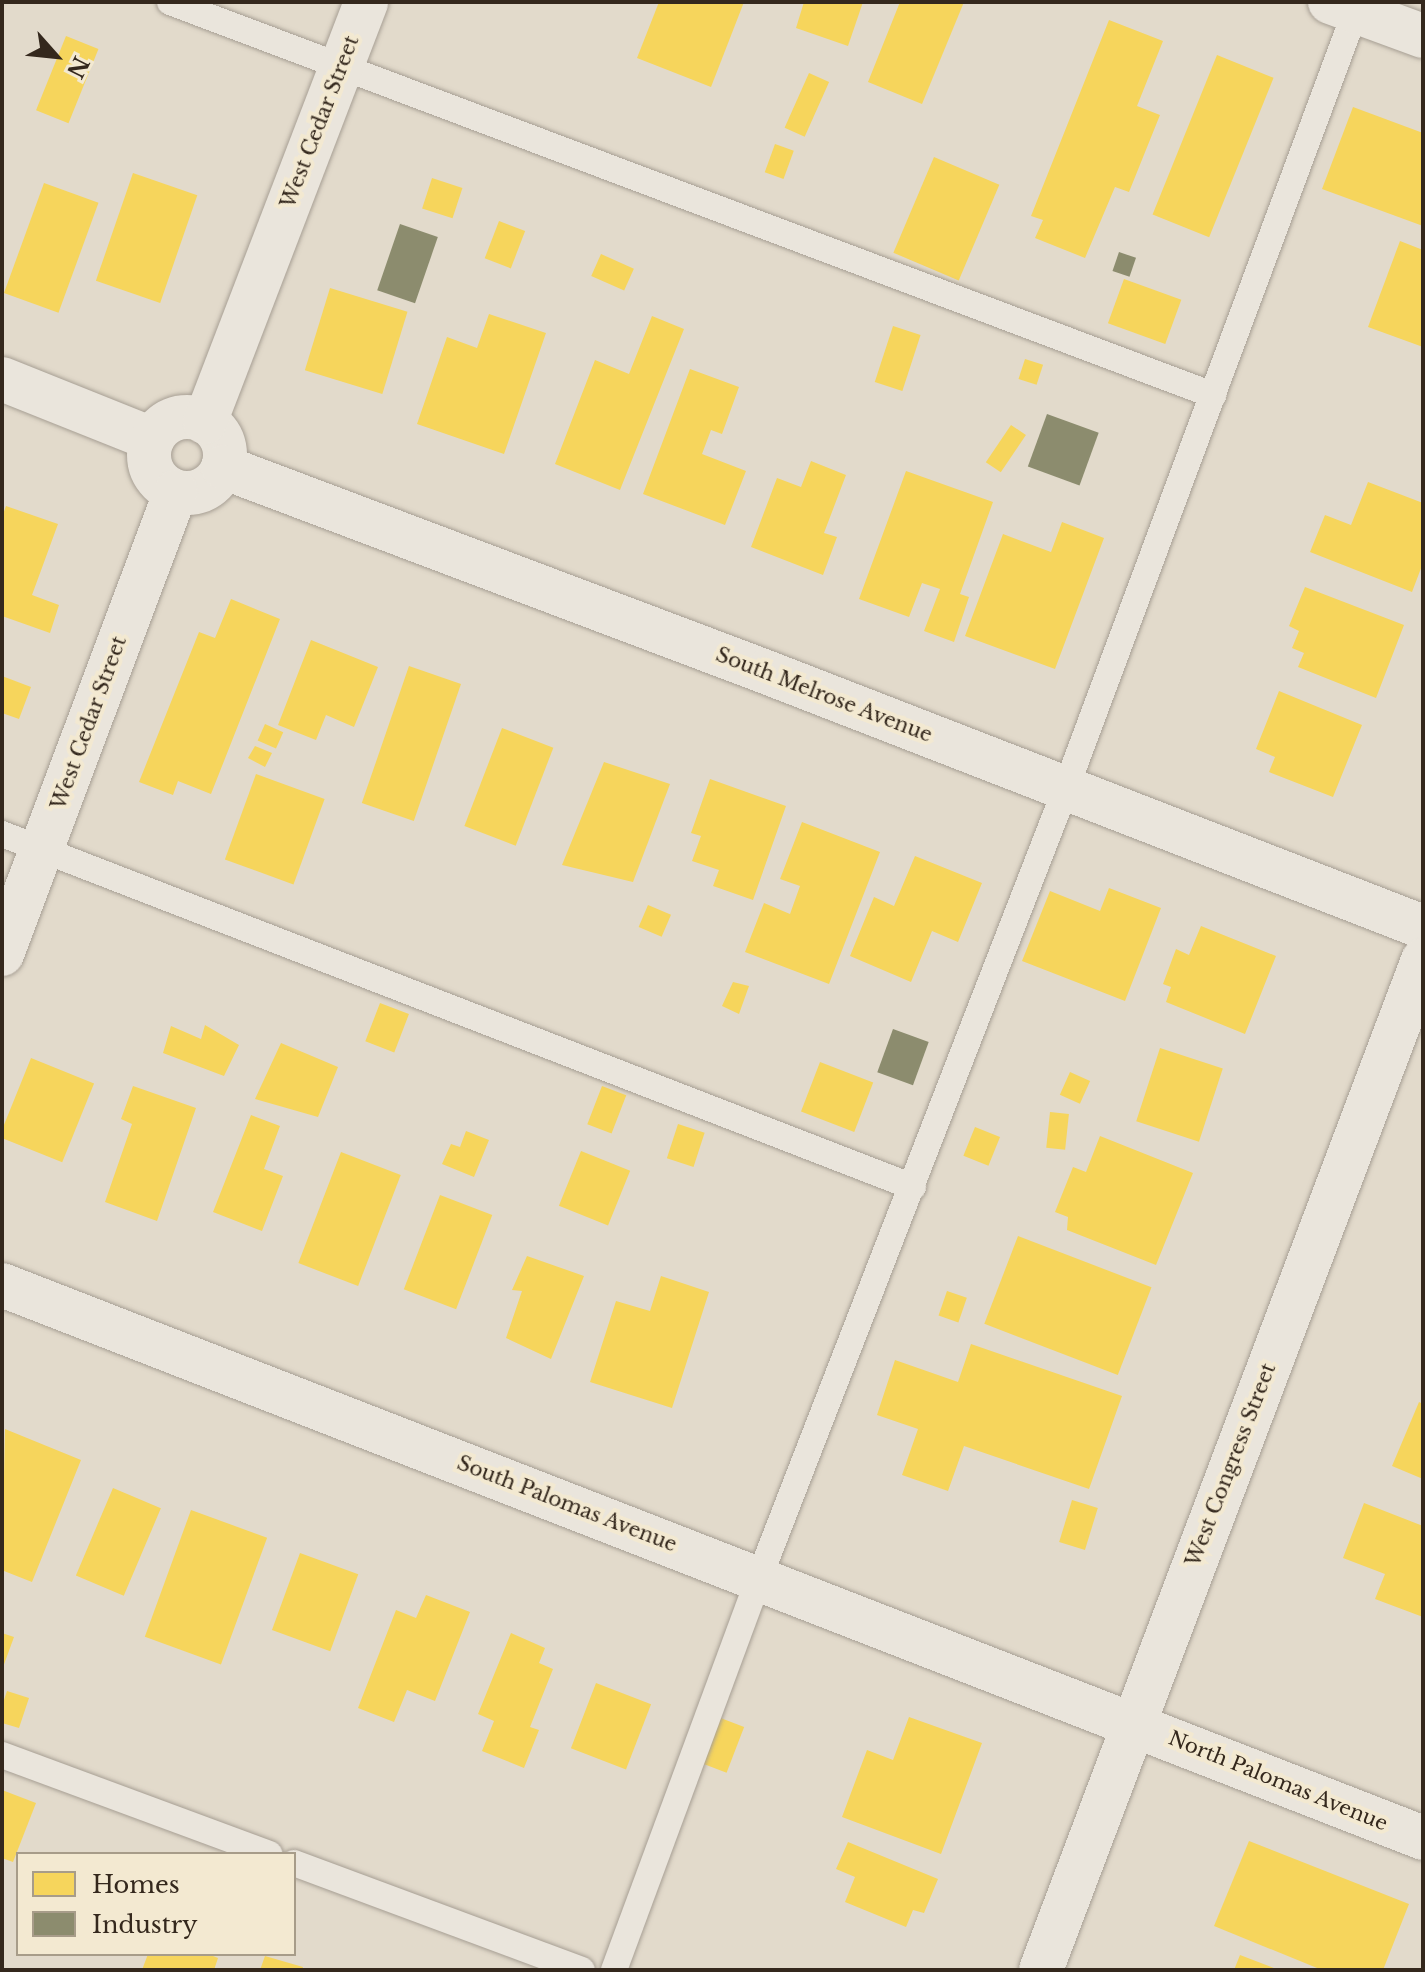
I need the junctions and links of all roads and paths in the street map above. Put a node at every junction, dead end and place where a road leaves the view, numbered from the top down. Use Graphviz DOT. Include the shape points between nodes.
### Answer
graph roads {
  1 [pos="170,2"];
  2 [pos="366,2"];
  3 [pos="1348,5"];
  4 [pos="1423,36"];
  5 [pos="341,69"];
  6 [pos="2,379"];
  7 [pos="1213,395"];
  8 [pos="205,422"];
  9 [pos="152,439"];
  10 [pos="223,467"];
  11 [pos="176,492"];
  12 [pos="1066,788"];
  13 [pos="2,834"];
  14 [pos="42,849"];
  15 [pos="1423,927"];
  16 [pos="2,954"];
  17 [pos="1423,960"];
  18 [pos="913,1187"];
  19 [pos="2,1285"];
  20 [pos="759,1578"];
  21 [pos="1133,1723"];
  22 [pos="2,1755"];
  23 [pos="1423,1838"];
  24 [pos="264,1852"];
  25 [pos="296,1864"];
  26 [pos="582,1970"];
  27 [pos="614,1970"];
  28 [pos="1041,1970"];
  1 -- 5 [label="lane"];
  2 -- 5 [label="street, West Cedar Street"];
  3 -- 4 [label="street"];
  3 -- 7 [label="lane"];
  5 -- 7 [label="lane"];
  5 -- 8 [label="street, West Cedar Street"];
  6 -- 9 [label="street"];
  7 -- 12 [label="lane"];
  8 -- 9 [label="street" via="175,419"];
  8 -- 10 [label="street" via="224,446"];
  9 -- 11 [label="street" via="152,471"];
  10 -- 11 [label="street" via="199,491"];
  10 -- 12 [label="street, South Melrose Avenue"];
  11 -- 14 [label="street, West Cedar Street"];
  12 -- 15 [label="street, South Melrose Avenue"];
  12 -- 18 [label="lane"];
  13 -- 14 [label="lane"];
  14 -- 16 [label="street, West Cedar Street"];
  14 -- 18 [label="lane"];
  17 -- 21 [label="street, West Congress Street"];
  18 -- 20 [label="lane"];
  19 -- 20 [label="street, South Palomas Avenue"];
  20 -- 21 [label="street, South Palomas Avenue"];
  20 -- 27 [label="lane"];
  21 -- 23 [label="street, North Palomas Avenue"];
  21 -- 28 [label="street, West Congress Street"];
  22 -- 24 [label="lane"];
  25 -- 26 [label="lane"];
}
